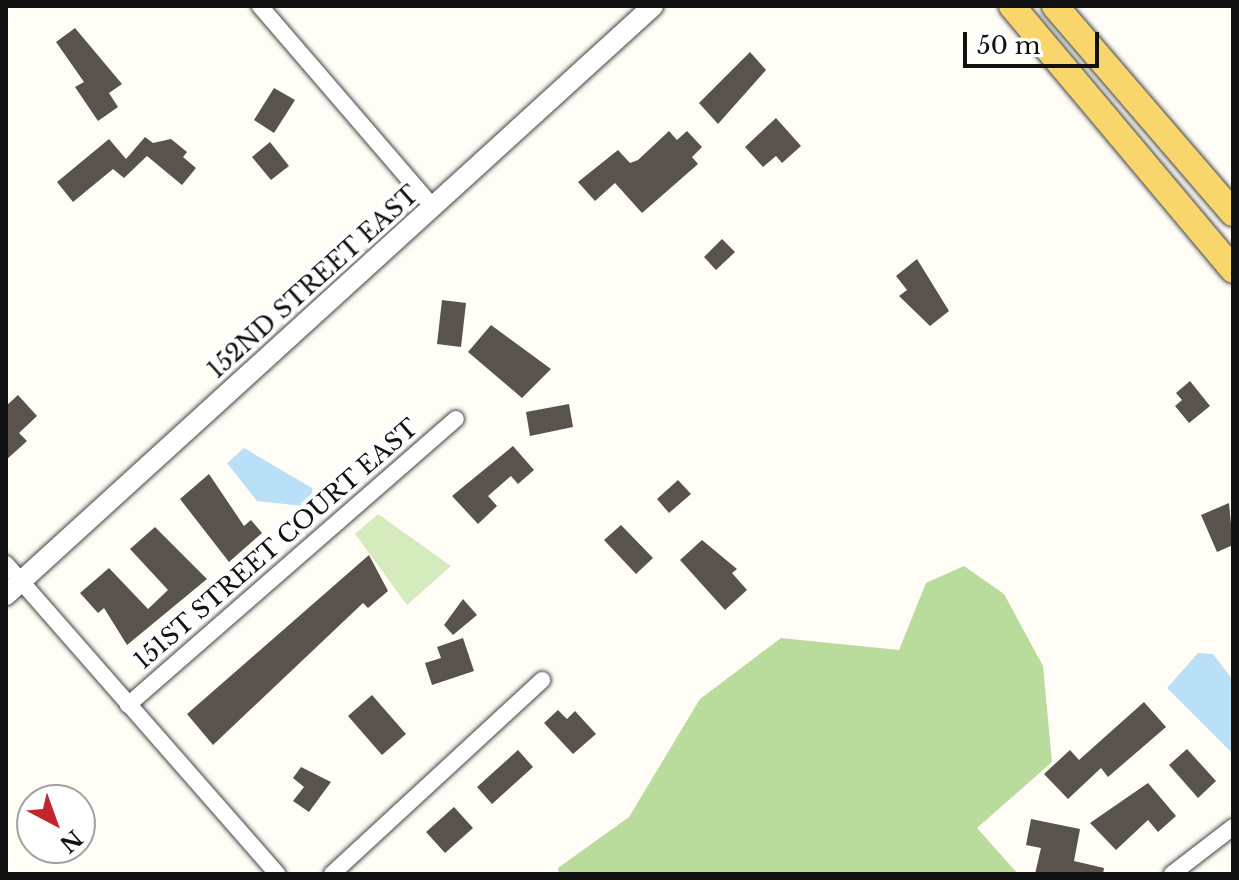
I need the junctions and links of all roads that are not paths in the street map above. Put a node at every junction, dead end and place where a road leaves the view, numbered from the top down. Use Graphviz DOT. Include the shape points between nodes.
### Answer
graph roads {
  1 [pos="260,6"];
  2 [pos="653,6"];
  3 [pos="1012,6"];
  4 [pos="1055,6"];
  5 [pos="433,207"];
  6 [pos="1233,213"];
  7 [pos="1233,269"];
  8 [pos="456,419"];
  9 [pos="6,564"];
  10 [pos="13,588"];
  11 [pos="542,680"];
  12 [pos="128,705"];
  13 [pos="1233,827"];
  14 [pos="277,874"];
  15 [pos="332,874"];
  16 [pos="1172,874"];
  1 -- 5 [label="street"];
  2 -- 5 [label="street, 152ND STREET EAST"];
  3 -- 7 [label="main road"];
  4 -- 6 [label="main road"];
  5 -- 10 [label="street, 152ND STREET EAST"];
  8 -- 12 [label="street, 151ST STREET COURT EAST"];
  9 -- 10 [label="street"];
  10 -- 12 [label="street"];
  11 -- 15 [label="street"];
  12 -- 14 [label="street"];
  13 -- 16 [label="street"];
}
